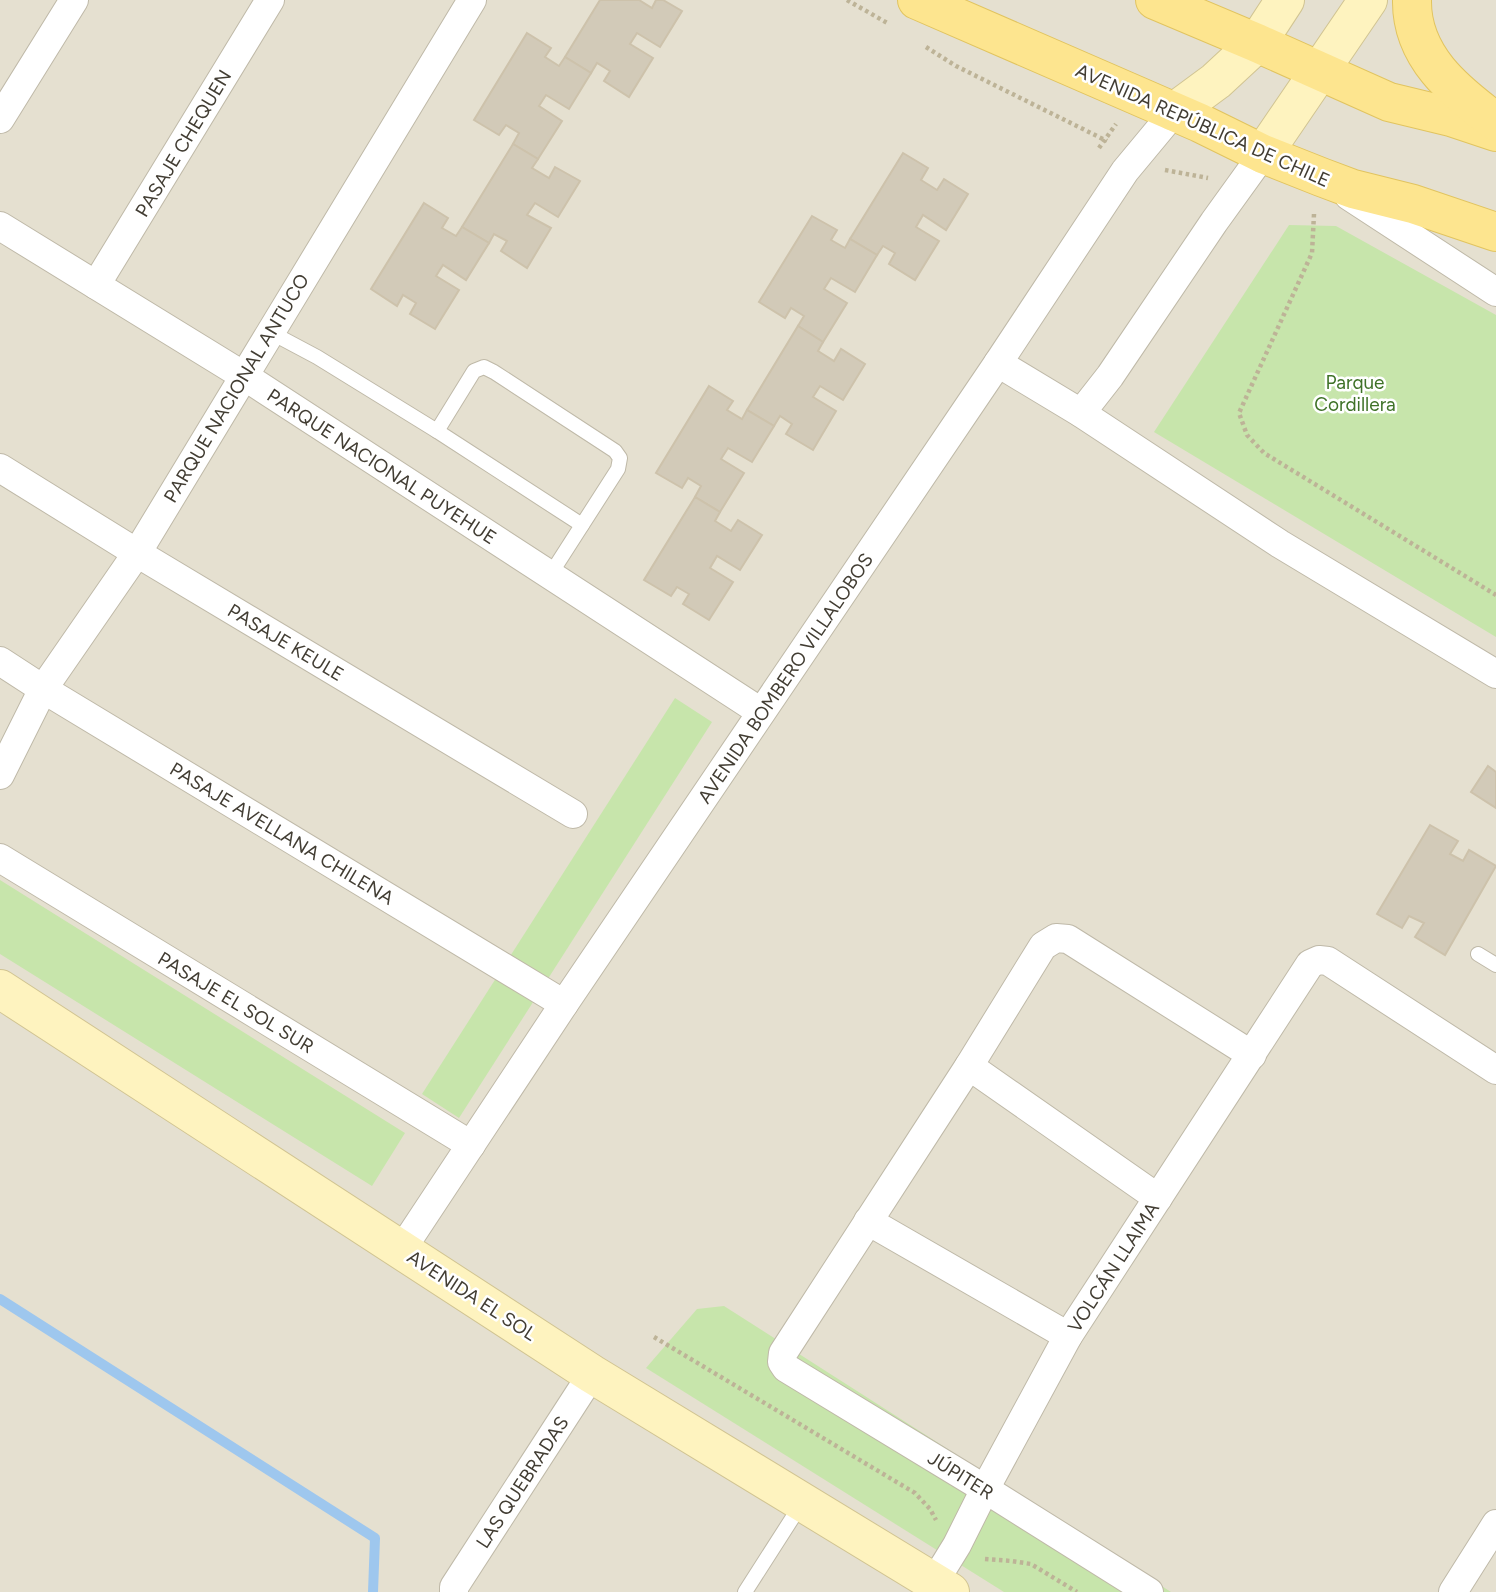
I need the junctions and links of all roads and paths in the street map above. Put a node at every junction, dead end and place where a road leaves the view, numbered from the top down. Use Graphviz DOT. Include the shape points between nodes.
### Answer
graph roads {
  1 [pos="74,0"];
  2 [pos="270,0"];
  3 [pos="472,0"];
  4 [pos="917,0"];
  5 [pos="1155,0"];
  6 [pos="1285,0"];
  7 [pos="1368,0"];
  8 [pos="1412,0"];
  9 [pos="1257,43"];
  10 [pos="1319,71"];
  11 [pos="1174,112"];
  12 [pos="0,119"];
  13 [pos="1496,122"];
  14 [pos="1496,132"];
  15 [pos="1263,154"];
  16 [pos="1321,177"];
  17 [pos="0,226"];
  18 [pos="1496,232"];
  19 [pos="96,285"];
  20 [pos="1496,292"];
  21 [pos="270,331"];
  22 [pos="998,362"];
  23 [pos="244,376"];
  24 [pos="1080,413"];
  25 [pos="438,431"];
  26 [pos="0,468"];
  27 [pos="582,525"];
  28 [pos="136,553"];
  29 [pos="550,575"];
  30 [pos="0,661"];
  31 [pos="1496,674"];
  32 [pos="43,689"];
  33 [pos="761,712"];
  34 [pos="0,775"];
  35 [pos="573,814"];
  36 [pos="0,858"];
  37 [pos="1478,954"];
  38 [pos="1496,965"];
  39 [pos="0,989"];
  40 [pos="564,1004"];
  41 [pos="1252,1055"];
  42 [pos="969,1066"];
  43 [pos="1496,1069"];
  44 [pos="471,1145"];
  45 [pos="1158,1198"];
  46 [pos="868,1221"];
  47 [pos="402,1249"];
  48 [pos="1068,1336"];
  49 [pos="654,1337"];
  50 [pos="592,1374"];
  51 [pos="985,1489"];
  52 [pos="803,1502"];
  53 [pos="1496,1524"];
  54 [pos="957,1545"];
  55 [pos="937,1589"];
  56 [pos="454,1592"];
  57 [pos="745,1592"];
  58 [pos="1077,1592"];
  59 [pos="1149,1592"];
  60 [pos="1453,1592"];
  1 -- 12 [label="street"];
  2 -- 19 [label="street, PASAJE CHEQUEN"];
  3 -- 21 [label="street, PARQUE NACIONAL ANTUCO"];
  4 -- 11 [label="main road, AVENIDA REPÚBLICA DE CHILE"];
  5 -- 9 [label="main road"];
  6 -- 9 [label="street"];
  7 -- 10 [label="street"];
  8 -- 13 [label="main road" via="1416,34 1427,57 1468,101"];
  9 -- 10 [label="main road"];
  9 -- 11 [label="street" via="1216,82"];
  10 -- 14 [label="main road" via="1389,102"];
  10 -- 15 [label="street"];
  11 -- 15 [label="main road, AVENIDA REPÚBLICA DE CHILE"];
  11 -- 22 [label="street, AVENIDA BOMBERO VILLALOBOS" via="1125,171"];
  15 -- 16 [label="main road, AVENIDA REPÚBLICA DE CHILE"];
  15 -- 24 [label="street"];
  16 -- 18 [label="main road, AVENIDA REPÚBLICA DE CHILE"];
  16 -- 20 [label="street"];
  17 -- 19 [label="street, PARQUE NACIONAL PUYEHUE"];
  19 -- 23 [label="street, PARQUE NACIONAL PUYEHUE"];
  21 -- 23 [label="street, PARQUE NACIONAL ANTUCO"];
  21 -- 25 [label="lane"];
  22 -- 24 [label="street"];
  22 -- 33 [label="street, AVENIDA BOMBERO VILLALOBOS"];
  23 -- 28 [label="street, PARQUE NACIONAL ANTUCO"];
  23 -- 29 [label="street, PARQUE NACIONAL PUYEHUE"];
  24 -- 31 [label="street" via="1280,544"];
  25 -- 27 [label="lane"];
  25 -- 27 [label="lane" via="474,371 494,372 621,458"];
  26 -- 28 [label="street, PASAJE KEULE"];
  27 -- 29 [label="lane"];
  28 -- 32 [label="street, PARQUE NACIONAL ANTUCO"];
  28 -- 35 [label="street, PASAJE KEULE"];
  29 -- 33 [label="street, PARQUE NACIONAL PUYEHUE"];
  30 -- 32 [label="street, PASAJE AVELLANA CHILENA"];
  32 -- 34 [label="street, PARQUE NACIONAL ANTUCO"];
  32 -- 40 [label="street, PASAJE AVELLANA CHILENA"];
  33 -- 40 [label="street, AVENIDA BOMBERO VILLALOBOS"];
  36 -- 44 [label="street, PASAJE EL SOL SUR"];
  37 -- 38 [label="lane"];
  39 -- 47 [label="street, AVENIDA EL SOL"];
  40 -- 44 [label="street, AVENIDA BOMBERO VILLALOBOS"];
  41 -- 42 [label="street" via="1068,939 1056,938 1043,946"];
  41 -- 43 [label="street, VOLCÁN LLAIMA" via="1310,964 1319,960 1328,961"];
  41 -- 45 [label="street, VOLCÁN LLAIMA"];
  42 -- 45 [label="street"];
  42 -- 46 [label="street"];
  44 -- 47 [label="street, AVENIDA BOMBERO VILLALOBOS"];
  45 -- 48 [label="street, VOLCÁN LLAIMA"];
  46 -- 48 [label="street"];
  46 -- 51 [label="street, JÚPITER" via="783,1353 782,1362"];
  47 -- 50 [label="street, AVENIDA EL SOL"];
  48 -- 51 [label="street, VOLCÁN LLAIMA"];
  49 -- 54 [label="path" via="915,1493 944,1535"];
  50 -- 52 [label="street, AVENIDA EL SOL"];
  50 -- 56 [label="street, LAS QUEBRADAS"];
  51 -- 54 [label="street, VOLCÁN LLAIMA"];
  51 -- 59 [label="street, JÚPITER"];
  52 -- 55 [label="street, AVENIDA EL SOL"];
  52 -- 57 [label="lane"];
  53 -- 60 [label="street"];
  54 -- 55 [label="street, VOLCÁN LLAIMA"];
  54 -- 58 [label="path" via="981,1559 1031,1564"];
}
